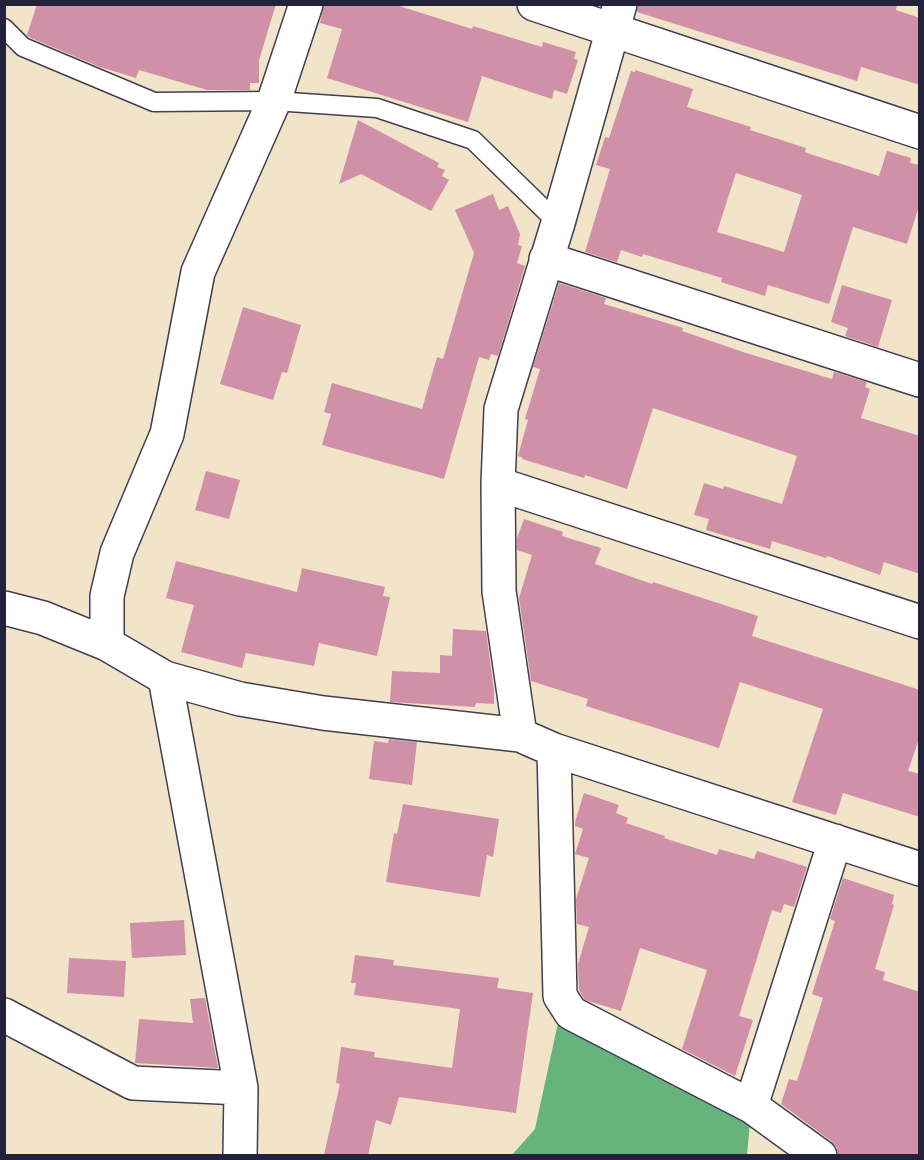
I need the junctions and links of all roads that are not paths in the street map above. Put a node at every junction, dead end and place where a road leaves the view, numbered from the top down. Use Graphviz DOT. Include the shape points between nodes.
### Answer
graph roads {
  1 [pos="306,4"];
  2 [pos="534,4"];
  3 [pos="615,18"];
  4 [pos="4,28"];
  5 [pos="274,101"];
  6 [pos="920,132"];
  7 [pos="558,223"];
  8 [pos="546,259"];
  9 [pos="920,381"];
  10 [pos="498,484"];
  11 [pos="4,608"];
  12 [pos="920,622"];
  13 [pos="106,644"];
  14 [pos="165,678"];
  15 [pos="520,735"];
  16 [pos="554,750"];
  17 [pos="835,842"];
  18 [pos="920,869"];
  19 [pos="4,1015"];
  20 [pos="241,1088"];
  21 [pos="751,1106"];
  22 [pos="240,1155"];
  23 [pos="820,1155"];
  1 -- 5 [label="street"];
  2 -- 3 [label="street"];
  3 -- 6 [label="street"];
  3 -- 7 [label="street"];
  4 -- 5 [label="lane" via="23,47 154,102"];
  5 -- 7 [label="lane" via="377,108 473,140"];
  5 -- 13 [label="street" via="198,272 167,434 117,553 107,596"];
  7 -- 8 [label="street"];
  8 -- 9 [label="street"];
  8 -- 10 [label="street" via="501,409"];
  10 -- 12 [label="street"];
  10 -- 15 [label="street" via="499,591"];
  11 -- 13 [label="street" via="43,618"];
  13 -- 14 [label="street"];
  14 -- 15 [label="street" via="240,699 323,713"];
  14 -- 20 [label="street"];
  15 -- 16 [label="street"];
  16 -- 17 [label="street"];
  16 -- 21 [label="street" via="560,996 572,1013"];
  17 -- 18 [label="street"];
  17 -- 21 [label="street"];
  19 -- 20 [label="street" via="133,1083"];
  20 -- 22 [label="street"];
  21 -- 23 [label="street"];
}
